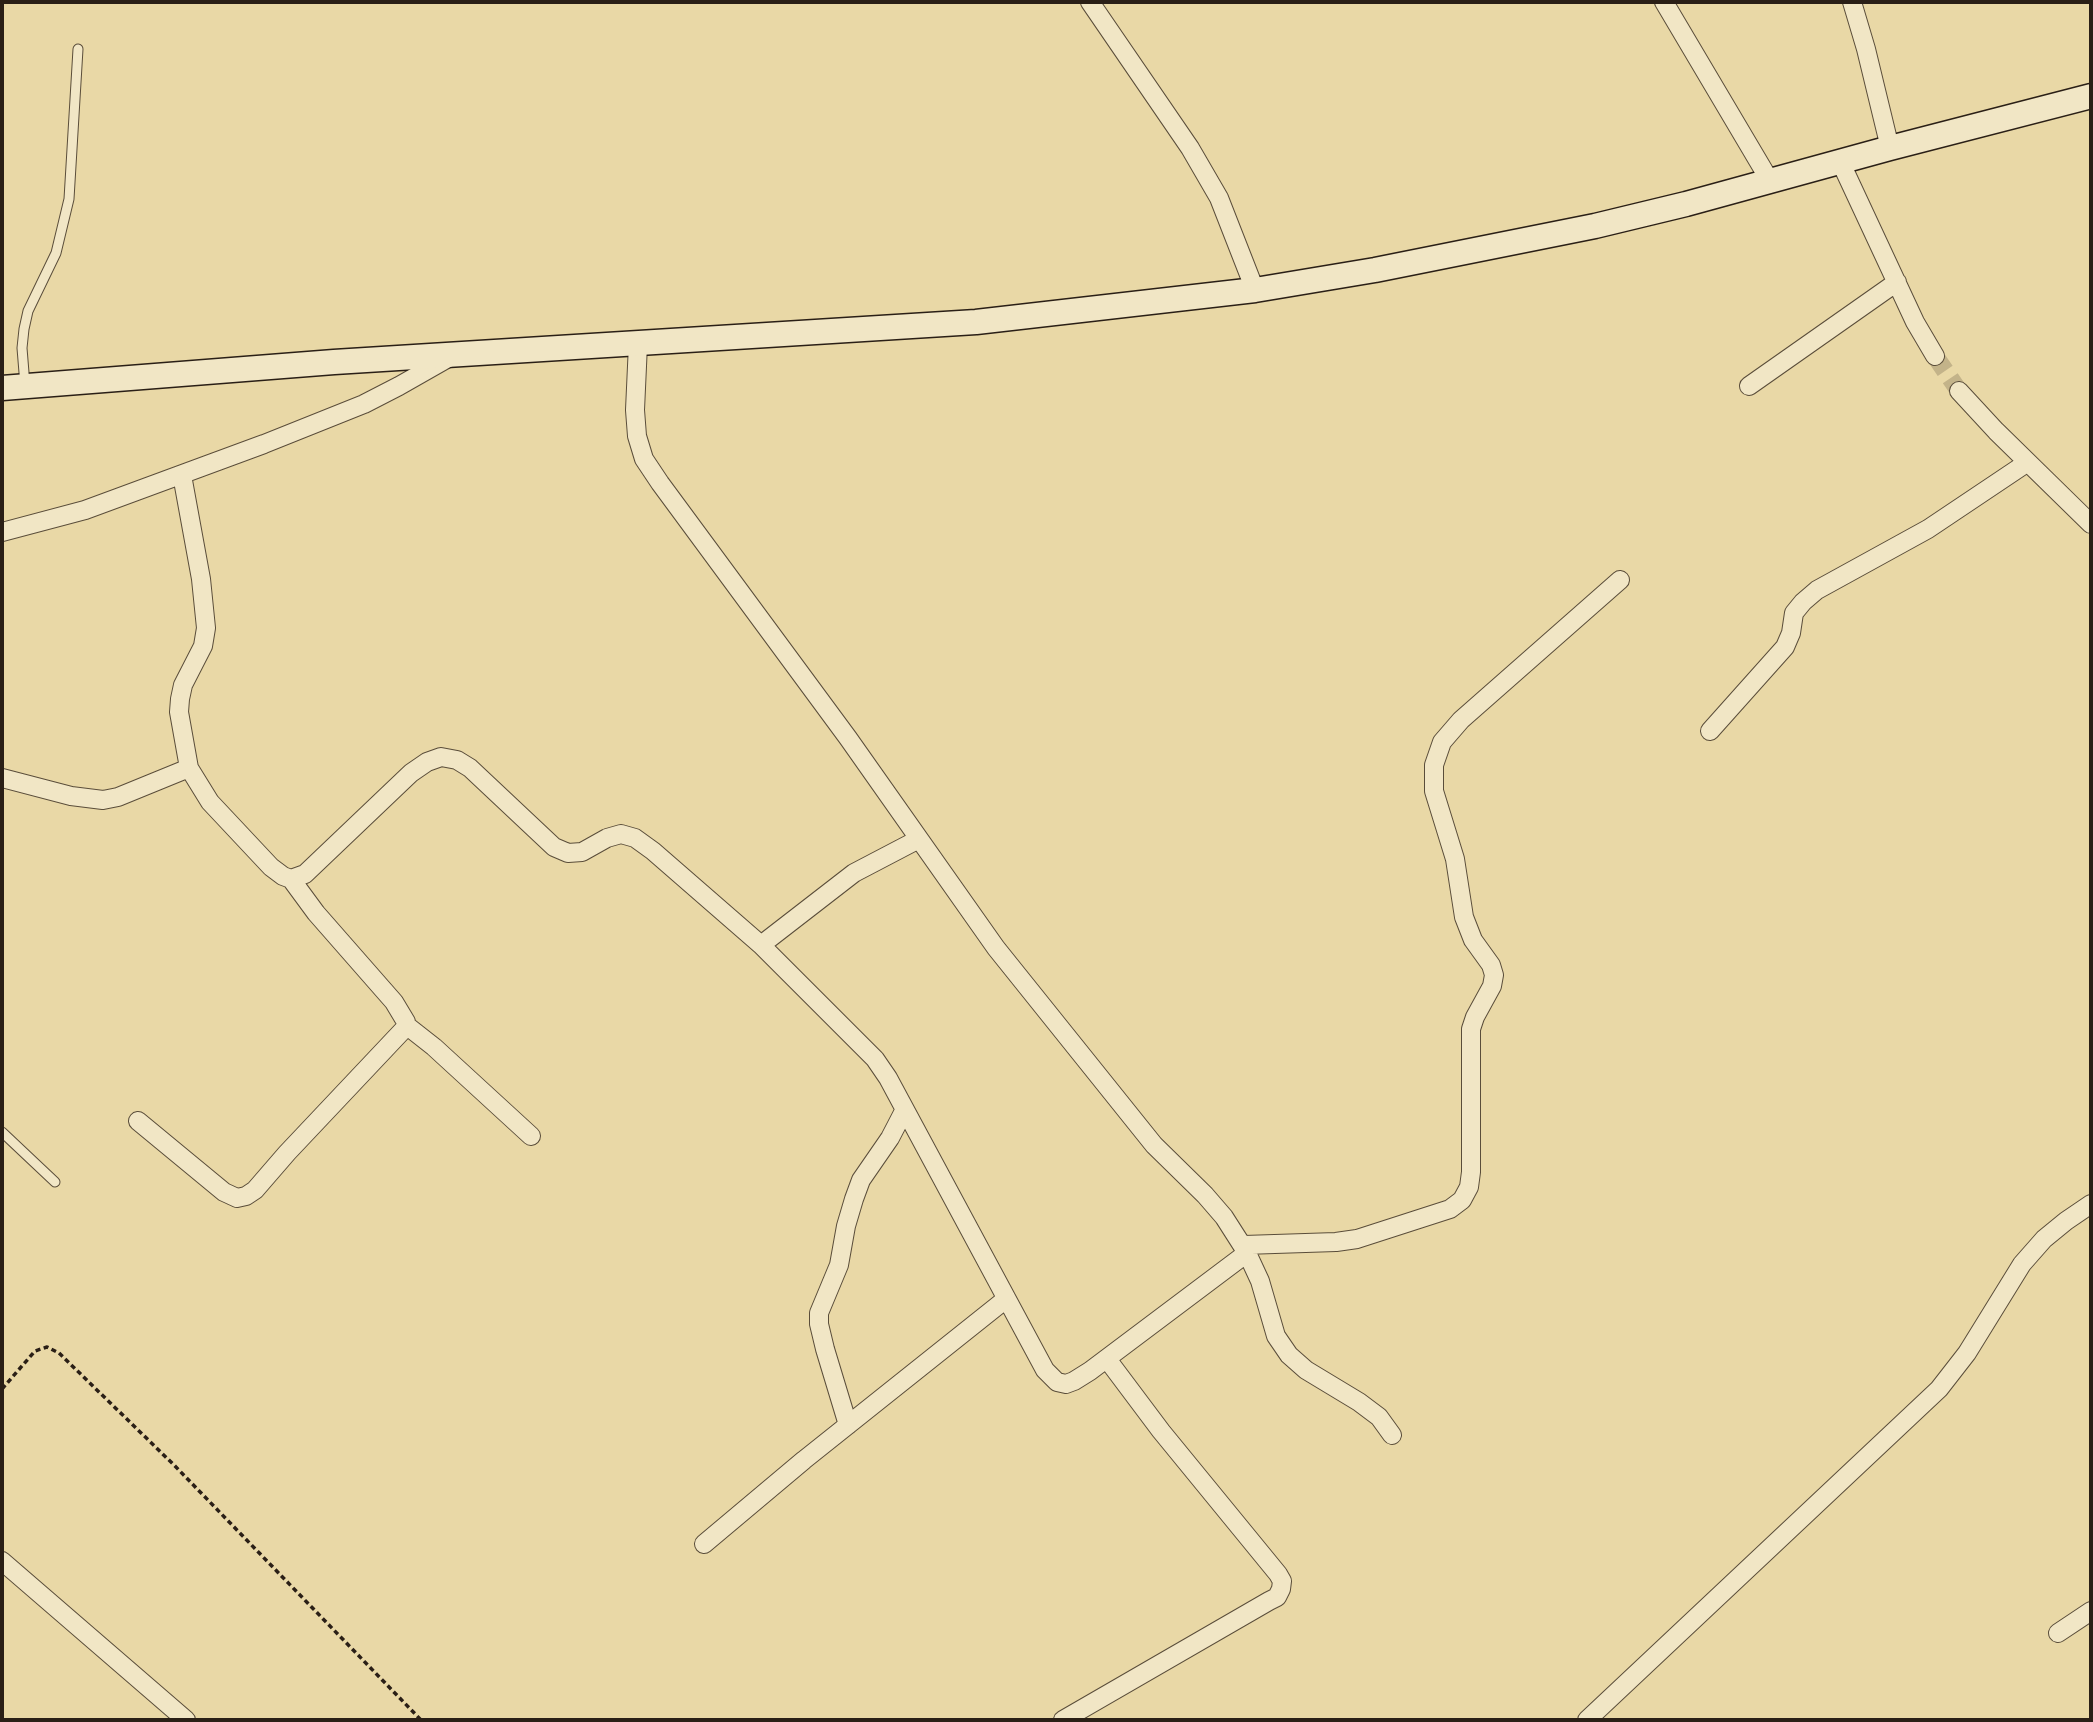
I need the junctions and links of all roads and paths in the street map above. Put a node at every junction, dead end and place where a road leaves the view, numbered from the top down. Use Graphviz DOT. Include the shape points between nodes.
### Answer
graph roads {
  1 [pos="1090,2"];
  2 [pos="1664,2"];
  3 [pos="1852,2"];
  4 [pos="78,49"];
  5 [pos="2091,96"];
  6 [pos="1890,148"];
  7 [pos="1840,161"];
  8 [pos="1770,181"];
  9 [pos="1897,282"];
  10 [pos="1255,290"];
  11 [pos="638,344"];
  12 [pos="450,356"];
  13 [pos="1935,356"];
  14 [pos="1749,386"];
  15 [pos="13,387"];
  16 [pos="1959,391"];
  17 [pos="2028,462"];
  18 [pos="182,475"];
  19 [pos="2091,524"];
  20 [pos="2,533"];
  21 [pos="1620,580"];
  22 [pos="1710,731"];
  23 [pos="189,768"];
  24 [pos="2,778"];
  25 [pos="919,839"];
  26 [pos="291,878"];
  27 [pos="761,945"];
  28 [pos="407,1025"];
  29 [pos="904,1111"];
  30 [pos="138,1121"];
  31 [pos="2,1132"];
  32 [pos="531,1136"];
  33 [pos="55,1182"];
  34 [pos="2091,1204"];
  35 [pos="1246,1249"];
  36 [pos="1006,1299"];
  37 [pos="1107,1359"];
  38 [pos="2,1389"];
  39 [pos="848,1425"];
  40 [pos="1392,1435"];
  41 [pos="704,1544"];
  42 [pos="2,1561"];
  43 [pos="2091,1611"];
  44 [pos="2058,1633"];
  45 [pos="186,1720"];
  46 [pos="421,1720"];
  47 [pos="1063,1720"];
  48 [pos="1587,1720"];
  1 -- 10 [label="street" via="1219,198"];
  2 -- 8 [label="street"];
  3 -- 6 [label="street"];
  4 -- 15 [label="lane" via="69,199 56,253 29,311"];
  5 -- 6 [label="main road"];
  6 -- 7 [label="main road"];
  7 -- 8 [label="main road"];
  7 -- 9 [label="street"];
  8 -- 10 [label="main road" via="1488,249"];
  9 -- 13 [label="street"];
  9 -- 14 [label="street"];
  10 -- 11 [label="main road" via="976,323"];
  11 -- 12 [label="main road"];
  11 -- 25 [label="street" via="635,410 645,459"];
  12 -- 15 [label="main road"];
  12 -- 18 [label="street" via="364,404"];
  16 -- 17 [label="street"];
  17 -- 19 [label="street"];
  17 -- 22 [label="street" via="1928,529 1803,601 1794,613 1785,647"];
  18 -- 20 [label="street" via="85,510"];
  18 -- 23 [label="street" via="206,628 180,699"];
  21 -- 35 [label="street" via="1461,720 1442,742 1434,765 1434,791 1455,859 1468,928 1494,975 1471,1029 1471,1172 1466,1193 1450,1209 1357,1239"];
  23 -- 24 [label="street" via="103,800"];
  23 -- 26 [label="street" via="210,802 271,867"];
  25 -- 27 [label="street" via="854,873"];
  25 -- 35 [label="street" via="1004,959 1154,1145 1205,1195"];
  26 -- 27 [label="street" via="314,868 411,773 441,757 470,768 554,847 568,853 582,852 621,834 635,838"];
  26 -- 28 [label="street" via="394,1002"];
  27 -- 29 [label="street" via="876,1059"];
  28 -- 30 [label="street" via="246,1196 237,1198 224,1192"];
  28 -- 32 [label="street"];
  29 -- 36 [label="street"];
  29 -- 39 [label="street" via="853,1199 839,1265 819,1313"];
  31 -- 33 [label="lane"];
  34 -- 48 [label="street" via="2045,1239 2022,1264 1939,1389"];
  35 -- 37 [label="street"];
  35 -- 40 [label="street" via="1276,1336 1289,1355 1359,1402"];
  36 -- 37 [label="street" via="1056,1382 1074,1381"];
  36 -- 39 [label="street"];
  37 -- 47 [label="street" via="1282,1581 1277,1597"];
  38 -- 46 [label="path" via="35,1351 47,1347 59,1353"];
  39 -- 41 [label="street"];
  42 -- 45 [label="street"];
  43 -- 44 [label="street"];
}
